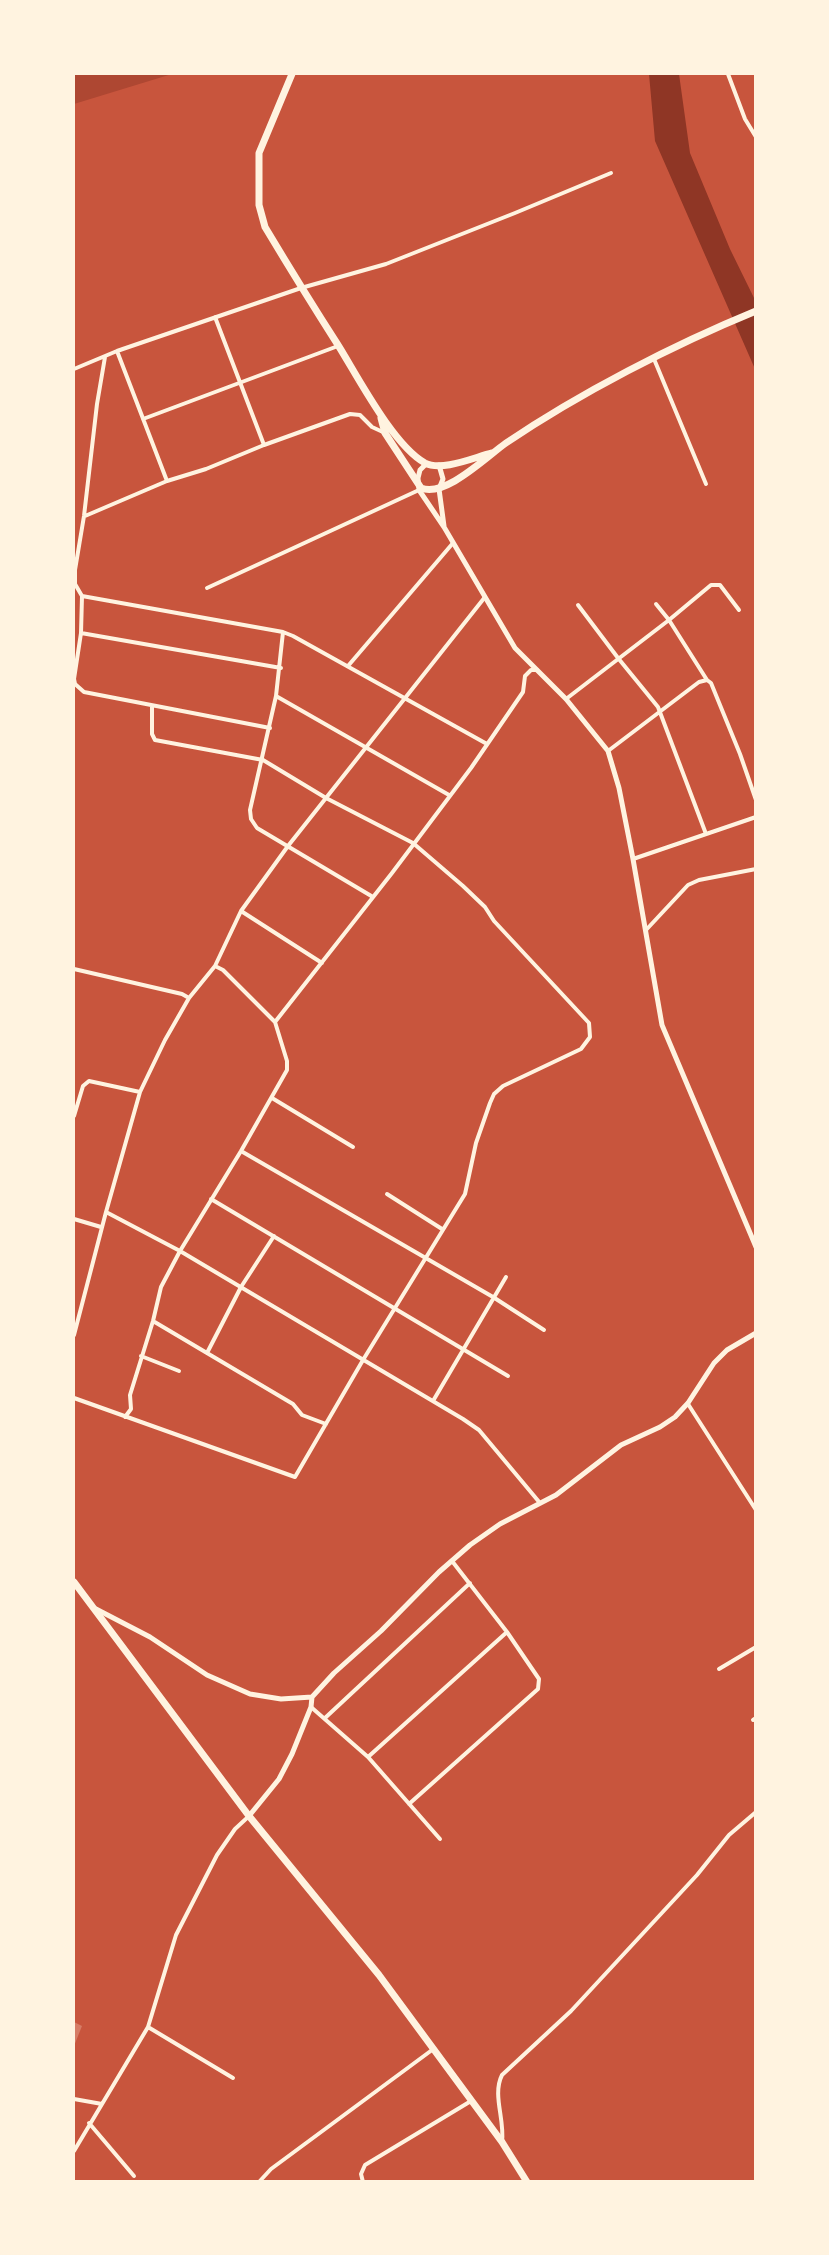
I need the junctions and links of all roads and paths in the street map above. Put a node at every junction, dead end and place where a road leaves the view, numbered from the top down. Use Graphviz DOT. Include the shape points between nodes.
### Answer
graph roads {
  1 [pos="292,74"];
  2 [pos="728,74"];
  3 [pos="756,137"];
  4 [pos="611,173"];
  5 [pos="302,288"];
  6 [pos="756,311"];
  7 [pos="215,317"];
  8 [pos="338,346"];
  9 [pos="117,351"];
  10 [pos="105,356"];
  11 [pos="654,359"];
  12 [pos="74,369"];
  13 [pos="239,383"];
  14 [pos="379,413"];
  15 [pos="143,419"];
  16 [pos="385,433"];
  17 [pos="264,445"];
  18 [pos="492,453"];
  19 [pos="426,464"];
  20 [pos="439,465"];
  21 [pos="167,481"];
  22 [pos="706,484"];
  23 [pos="418,487"];
  24 [pos="439,489"];
  25 [pos="84,516"];
  26 [pos="444,527"];
  27 [pos="453,543"];
  28 [pos="207,588"];
  29 [pos="82,596"];
  30 [pos="486,596"];
  31 [pos="656,604"];
  32 [pos="578,605"];
  33 [pos="739,610"];
  34 [pos="669,620"];
  35 [pos="283,632"];
  36 [pos="81,633"];
  37 [pos="618,658"];
  38 [pos="348,666"];
  39 [pos="281,668"];
  40 [pos="537,670"];
  41 [pos="706,680"];
  42 [pos="276,696"];
  43 [pos="404,698"];
  44 [pos="566,699"];
  45 [pos="152,705"];
  46 [pos="660,713"];
  47 [pos="270,728"];
  48 [pos="487,744"];
  49 [pos="365,749"];
  50 [pos="608,751"];
  51 [pos="263,760"];
  52 [pos="449,795"];
  53 [pos="326,798"];
  54 [pos="756,801"];
  55 [pos="756,817"];
  56 [pos="706,834"];
  57 [pos="413,843"];
  58 [pos="288,846"];
  59 [pos="633,859"];
  60 [pos="756,869"];
  61 [pos="373,897"];
  62 [pos="241,911"];
  63 [pos="646,930"];
  64 [pos="322,963"];
  65 [pos="215,966"];
  66 [pos="74,969"];
  67 [pos="189,998"];
  68 [pos="275,1022"];
  69 [pos="140,1092"];
  70 [pos="272,1098"];
  71 [pos="74,1116"];
  72 [pos="353,1147"];
  73 [pos="241,1151"];
  74 [pos="387,1194"];
  75 [pos="212,1199"];
  76 [pos="106,1212"];
  77 [pos="74,1219"];
  78 [pos="101,1227"];
  79 [pos="442,1229"];
  80 [pos="274,1236"];
  81 [pos="756,1247"];
  82 [pos="180,1251"];
  83 [pos="426,1257"];
  84 [pos="506,1277"];
  85 [pos="241,1287"];
  86 [pos="494,1297"];
  87 [pos="394,1309"];
  88 [pos="153,1321"];
  89 [pos="544,1330"];
  90 [pos="756,1333"];
  91 [pos="74,1335"];
  92 [pos="465,1349"];
  93 [pos="207,1353"];
  94 [pos="141,1356"];
  95 [pos="363,1360"];
  96 [pos="179,1371"];
  97 [pos="508,1376"];
  98 [pos="74,1398"];
  99 [pos="433,1401"];
  100 [pos="688,1403"];
  101 [pos="125,1416"];
  102 [pos="326,1424"];
  103 [pos="540,1503"];
  104 [pos="756,1510"];
  105 [pos="451,1561"];
  106 [pos="74,1582"];
  107 [pos="470,1582"];
  108 [pos="94,1608"];
  109 [pos="507,1632"];
  110 [pos="756,1647"];
  111 [pos="719,1669"];
  112 [pos="312,1697"];
  113 [pos="311,1707"];
  114 [pos="325,1718"];
  115 [pos="368,1757"];
  116 [pos="409,1804"];
  117 [pos="756,1812"];
  118 [pos="249,1816"];
  119 [pos="440,1839"];
  120 [pos="148,2027"];
  121 [pos="432,2050"];
  122 [pos="233,2078"];
  123 [pos="74,2099"];
  124 [pos="471,2101"];
  125 [pos="102,2104"];
  126 [pos="89,2123"];
  127 [pos="502,2142"];
  128 [pos="74,2151"];
  129 [pos="134,2176"];
  130 [pos="259,2181"];
  131 [pos="363,2181"];
  132 [pos="526,2181"];
  1 -- 5 [label="main road" via="259,153 257,184 265,227"];
  2 -- 3 [label="street"];
  4 -- 5 [label="street" via="387,264"];
  5 -- 7 [label="street"];
  5 -- 8 [label="main road"];
  6 -- 11 [label="main road"];
  7 -- 9 [label="street"];
  7 -- 13 [label="street"];
  8 -- 13 [label="street"];
  8 -- 14 [label="main road"];
  9 -- 10 [label="street"];
  9 -- 15 [label="street"];
  10 -- 12 [label="street"];
  10 -- 25 [label="street"];
  11 -- 18 [label="main road" via="527,429"];
  11 -- 22 [label="street"];
  13 -- 15 [label="street"];
  13 -- 17 [label="street"];
  14 -- 16 [label="main road"];
  14 -- 19 [label="main road"];
  15 -- 21 [label="street"];
  16 -- 17 [label="street" via="356,413"];
  16 -- 23 [label="main road"];
  17 -- 21 [label="street"];
  18 -- 20 [label="main road"];
  18 -- 24 [label="main road"];
  19 -- 20 [label="main road"];
  19 -- 23 [label="street" via="420,470"];
  20 -- 24 [label="street" via="443,479"];
  21 -- 25 [label="street"];
  23 -- 24 [label="main road"];
  23 -- 26 [label="street"];
  23 -- 28 [label="street"];
  24 -- 26 [label="street"];
  25 -- 29 [label="street" via="74,576"];
  26 -- 27 [label="street"];
  27 -- 30 [label="street"];
  27 -- 38 [label="street"];
  29 -- 35 [label="street"];
  29 -- 36 [label="street"];
  30 -- 40 [label="street" via="515,648"];
  30 -- 43 [label="street"];
  31 -- 34 [label="street"];
  32 -- 37 [label="street"];
  33 -- 34 [label="street" via="715,584"];
  34 -- 37 [label="street"];
  34 -- 41 [label="street"];
  35 -- 38 [label="street"];
  35 -- 39 [label="street"];
  36 -- 39 [label="street"];
  36 -- 45 [label="street" via="74,679 80,689"];
  37 -- 44 [label="street"];
  37 -- 46 [label="street"];
  38 -- 43 [label="street"];
  39 -- 42 [label="street"];
  40 -- 44 [label="street"];
  40 -- 48 [label="street" via="525,676 523,692"];
  41 -- 46 [label="street"];
  41 -- 54 [label="street" via="711,683"];
  42 -- 47 [label="street"];
  42 -- 49 [label="street"];
  43 -- 48 [label="street"];
  43 -- 49 [label="street"];
  44 -- 50 [label="street"];
  45 -- 47 [label="street"];
  45 -- 51 [label="street" via="155,740"];
  46 -- 50 [label="street"];
  46 -- 56 [label="street"];
  47 -- 51 [label="street"];
  48 -- 52 [label="street"];
  49 -- 52 [label="street"];
  49 -- 53 [label="street"];
  50 -- 59 [label="street"];
  51 -- 53 [label="street"];
  51 -- 58 [label="street" via="250,805 251,819 257,828"];
  52 -- 57 [label="street"];
  53 -- 57 [label="street"];
  53 -- 58 [label="street"];
  55 -- 56 [label="street"];
  56 -- 59 [label="street"];
  57 -- 61 [label="street"];
  57 -- 79 [label="street" via="485,907 589,1023 590,1031 581,1049 494,1094 476,1143 465,1194"];
  58 -- 61 [label="street"];
  58 -- 62 [label="street"];
  59 -- 63 [label="street"];
  60 -- 63 [label="street" via="688,885"];
  61 -- 64 [label="street"];
  62 -- 64 [label="street"];
  62 -- 65 [label="street"];
  63 -- 81 [label="street" via="662,1025"];
  64 -- 68 [label="street"];
  65 -- 67 [label="street"];
  65 -- 68 [label="street"];
  66 -- 67 [label="street"];
  67 -- 69 [label="street"];
  68 -- 70 [label="street" via="287,1066"];
  69 -- 71 [label="street" via="89,1081 83,1086"];
  69 -- 76 [label="street"];
  70 -- 72 [label="street"];
  70 -- 73 [label="street"];
  73 -- 75 [label="street"];
  73 -- 83 [label="street"];
  74 -- 79 [label="street"];
  75 -- 80 [label="street"];
  75 -- 82 [label="street"];
  76 -- 78 [label="street"];
  76 -- 82 [label="street"];
  77 -- 78 [label="street"];
  78 -- 91 [label="street"];
  79 -- 83 [label="street"];
  80 -- 85 [label="street"];
  80 -- 87 [label="street"];
  82 -- 85 [label="street"];
  82 -- 88 [label="street" via="161,1287"];
  83 -- 86 [label="street"];
  83 -- 87 [label="street"];
  84 -- 86 [label="street"];
  85 -- 93 [label="street"];
  85 -- 95 [label="street"];
  86 -- 89 [label="street"];
  86 -- 92 [label="street"];
  87 -- 92 [label="street"];
  87 -- 95 [label="street"];
  88 -- 93 [label="street"];
  88 -- 94 [label="street"];
  90 -- 100 [label="street" via="727,1350 714,1363"];
  92 -- 97 [label="street"];
  92 -- 99 [label="street"];
  93 -- 102 [label="street" via="293,1404 302,1415"];
  94 -- 96 [label="street"];
  94 -- 101 [label="street" via="130,1395 131,1409"];
  95 -- 99 [label="street"];
  95 -- 102 [label="street"];
  98 -- 101 [label="street"];
  99 -- 103 [label="street" via="479,1430"];
  100 -- 103 [label="street" via="675,1417 621,1445"];
  100 -- 104 [label="street"];
  101 -- 102 [label="street" via="295,1477"];
  103 -- 105 [label="street" via="500,1524"];
  105 -- 107 [label="street"];
  105 -- 112 [label="street"];
  106 -- 108 [label="main road"];
  107 -- 109 [label="street"];
  107 -- 114 [label="street"];
  108 -- 112 [label="street" via="207,1675 250,1694 281,1699"];
  108 -- 118 [label="main road"];
  109 -- 115 [label="street"];
  109 -- 116 [label="street" via="539,1679 538,1689"];
  110 -- 111 [label="street"];
  112 -- 113 [label="street"];
  113 -- 114 [label="street"];
  113 -- 118 [label="street" via="279,1779"];
  114 -- 115 [label="street"];
  115 -- 116 [label="street"];
  116 -- 119 [label="street"];
  117 -- 127 [label="street" via="729,1835 698,1875 571,2011 502,2075 497,2088 504,2128"];
  118 -- 120 [label="street" via="217,1855 176,1935"];
  118 -- 121 [label="main road" via="379,1975"];
  120 -- 122 [label="street"];
  120 -- 125 [label="street"];
  121 -- 124 [label="main road"];
  121 -- 130 [label="street"];
  123 -- 125 [label="street"];
  124 -- 127 [label="main road"];
  124 -- 131 [label="street" via="365,2165"];
  125 -- 126 [label="street"];
  126 -- 128 [label="street"];
  126 -- 129 [label="street"];
  127 -- 132 [label="main road"];
}
